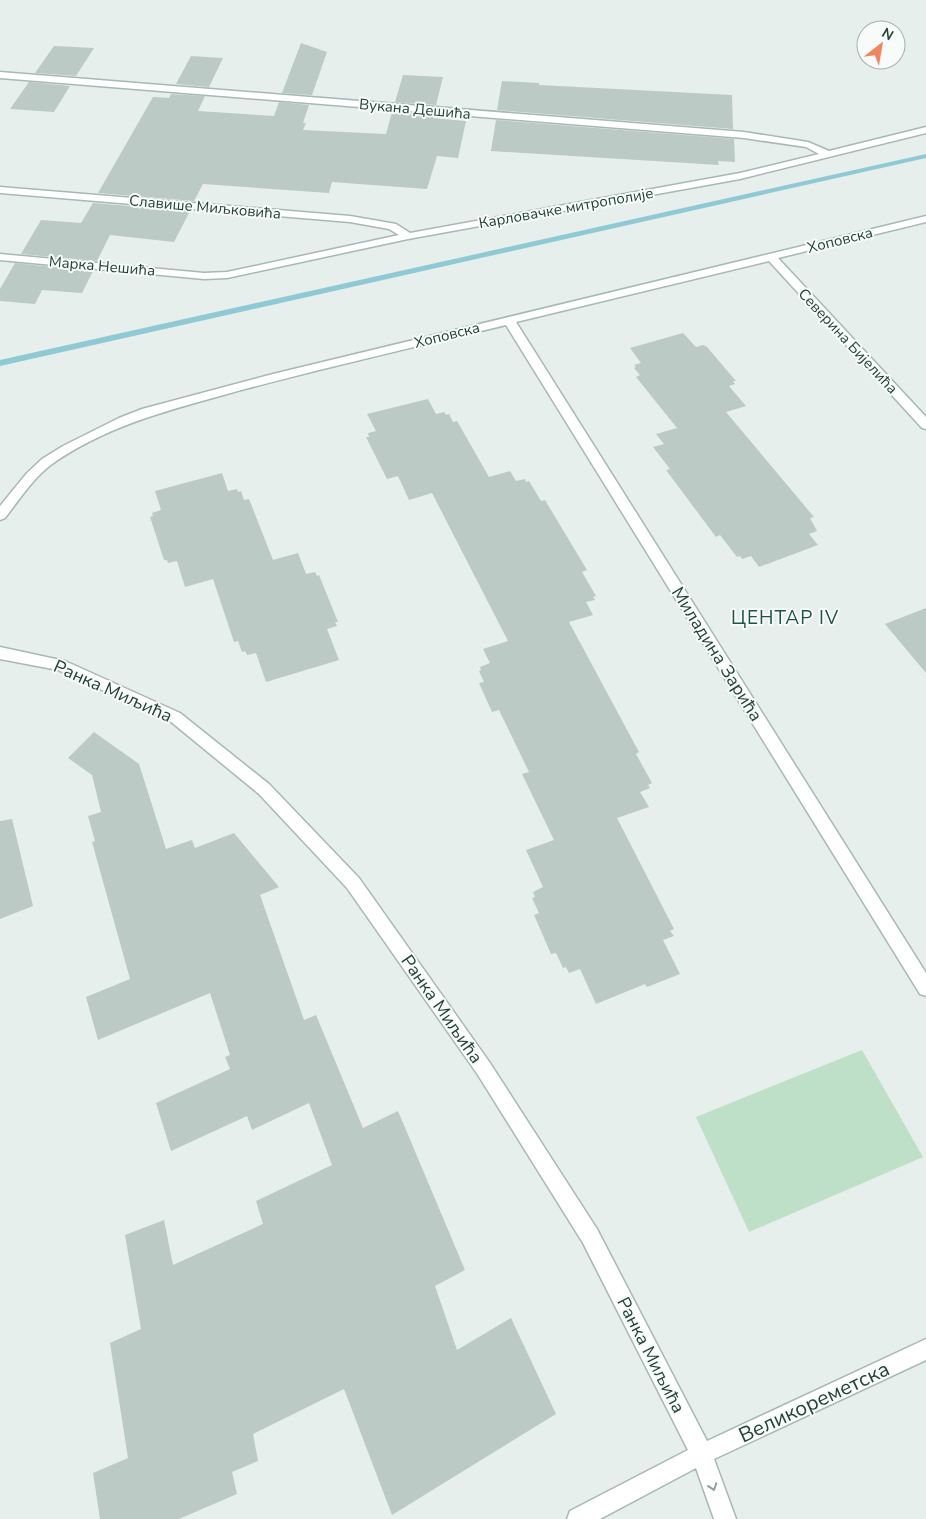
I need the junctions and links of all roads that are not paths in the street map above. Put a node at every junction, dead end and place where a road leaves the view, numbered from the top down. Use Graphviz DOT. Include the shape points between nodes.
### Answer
graph roads {
  1 [pos="0,75"];
  2 [pos="926,130"];
  3 [pos="827,154"];
  4 [pos="0,190"];
  5 [pos="926,219"];
  6 [pos="408,236"];
  7 [pos="771,256"];
  8 [pos="0,257"];
  9 [pos="204,276"];
  10 [pos="509,320"];
  11 [pos="926,425"];
  12 [pos="0,515"];
  13 [pos="0,653"];
  14 [pos="926,988"];
  15 [pos="926,1349"];
  16 [pos="702,1454"];
  17 [pos="578,1519"];
  18 [pos="725,1519"];
  1 -- 3 [label="street, Вукана Дешића" via="744,135 808,145"];
  2 -- 3 [label="street, Карловачке митрополије"];
  3 -- 6 [label="street, Карловачке митрополије" via="740,176"];
  4 -- 6 [label="street, Славише Миљковића" via="350,220 392,226"];
  5 -- 7 [label="street, Хоповска"];
  6 -- 9 [label="street, Карловачке митрополије" via="228,274"];
  7 -- 10 [label="street, Хоповска"];
  7 -- 11 [label="street, Северина Бијелића"];
  8 -- 9 [label="street, Марка Нешића"];
  10 -- 12 [label="street, Хоповска" via="146,412 46,462"];
  10 -- 14 [label="street, Миладина Зарића"];
  13 -- 16 [label="street, Ранка Миљића" via="60,665 175,717 264,789 353,883 484,1070 590,1236"];
  15 -- 16 [label="street, Великореметска"];
  16 -- 17 [label="street, Великореметска"];
  16 -- 18 [label="street, Ранка Миљића, one-way"];
}
